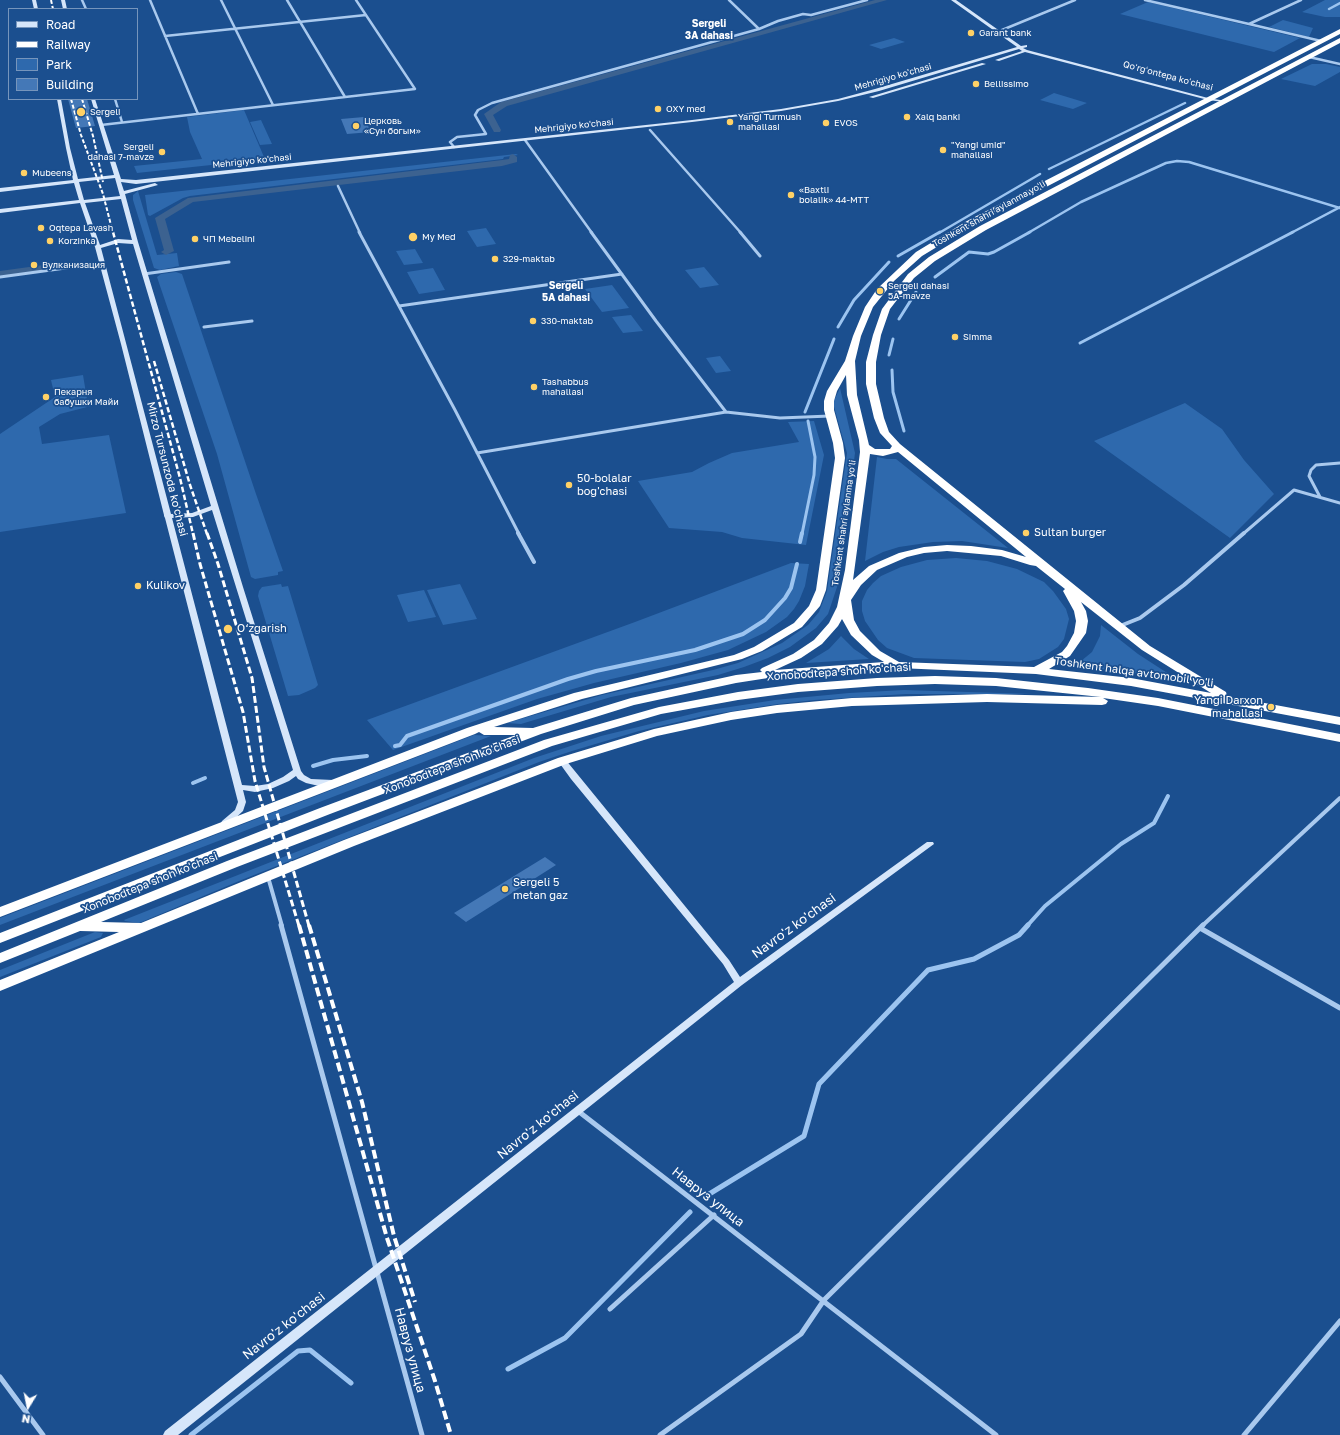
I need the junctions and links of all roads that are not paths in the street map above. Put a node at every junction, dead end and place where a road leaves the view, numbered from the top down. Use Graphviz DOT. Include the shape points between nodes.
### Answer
graph roads {
  1 [pos="150,0"];
  2 [pos="221,0"];
  3 [pos="287,0"];
  4 [pos="356,0"];
  5 [pos="729,0"];
  6 [pos="867,0"];
  7 [pos="953,0"];
  8 [pos="961,0"];
  9 [pos="1075,0"];
  10 [pos="1145,0"];
  11 [pos="1301,0"];
  12 [pos="366,15"];
  13 [pos="300,22"];
  14 [pos="1249,24"];
  15 [pos="235,29"];
  16 [pos="759,29"];
  17 [pos="1002,30"];
  18 [pos="1340,31"];
  19 [pos="165,36"];
  20 [pos="1340,40"];
  21 [pos="1321,41"];
  22 [pos="1025,46"];
  23 [pos="1018,47"];
  24 [pos="1025,52"];
  25 [pos="1309,57"];
  26 [pos="1340,64"];
  27 [pos="345,97"];
  28 [pos="1211,98"];
  29 [pos="59,100"];
  30 [pos="93,100"];
  31 [pos="115,100"];
  32 [pos="1224,101"];
  33 [pos="273,105"];
  34 [pos="198,114"];
  35 [pos="122,122"];
  36 [pos="101,125"];
  37 [pos="650,130"];
  38 [pos="526,142"];
  39 [pos="454,147"];
  40 [pos="1059,176"];
  41 [pos="118,178"];
  42 [pos="76,181"];
  43 [pos="1074,181"];
  44 [pos="338,186"];
  45 [pos="0,190"];
  46 [pos="122,195"];
  47 [pos="82,202"];
  48 [pos="1001,206"];
  49 [pos="0,211"];
  50 [pos="1016,211"];
  51 [pos="135,242"];
  52 [pos="98,247"];
  53 [pos="760,256"];
  54 [pos="229,262"];
  55 [pos="102,263"];
  56 [pos="144,274"];
  57 [pos="622,274"];
  58 [pos="0,277"];
  59 [pos="399,306"];
  60 [pos="252,321"];
  61 [pos="204,327"];
  62 [pos="850,362"];
  63 [pos="726,412"];
  64 [pos="830,416"];
  65 [pos="896,446"];
  66 [pos="865,447"];
  67 [pos="477,454"];
  68 [pos="1340,463"];
  69 [pos="1320,497"];
  70 [pos="1340,503"];
  71 [pos="215,507"];
  72 [pos="167,516"];
  73 [pos="534,562"];
  74 [pos="1053,574"];
  75 [pos="845,600"];
  76 [pos="1119,626"];
  77 [pos="898,665"];
  78 [pos="1036,671"];
  79 [pos="736,679"];
  80 [pos="934,680"];
  81 [pos="996,682"];
  82 [pos="1230,700"];
  83 [pos="1198,709"];
  84 [pos="1340,721"];
  85 [pos="471,731"];
  86 [pos="537,731"];
  87 [pos="1340,738"];
  88 [pos="562,761"];
  89 [pos="297,771"];
  90 [pos="337,783"];
  91 [pos="238,787"];
  92 [pos="1340,798"];
  93 [pos="212,831"];
  94 [pos="930,844"];
  95 [pos="268,877"];
  96 [pos="0,912"];
  97 [pos="79,927"];
  98 [pos="144,927"];
  99 [pos="1200,928"];
  100 [pos="0,938"];
  101 [pos="0,958"];
  102 [pos="739,983"];
  103 [pos="0,986"];
  104 [pos="1340,1008"];
  105 [pos="578,1111"];
  106 [pos="714,1215"];
  107 [pos="377,1271"];
  108 [pos="824,1300"];
  109 [pos="610,1309"];
  110 [pos="1340,1321"];
  111 [pos="0,1377"];
  112 [pos="43,1435"];
  113 [pos="169,1435"];
  114 [pos="422,1435"];
  115 [pos="660,1435"];
  116 [pos="996,1435"];
  117 [pos="1244,1435"];
  1 -- 19 [label="street"];
  2 -- 15 [label="street"];
  3 -- 13 [label="street"];
  4 -- 12 [label="street"];
  5 -- 16 [label="street"];
  6 -- 16 [label="street" via="811,15 803,14"];
  7 -- 23 [label="main road, Qoʻrgʻontepa koʻchasi"];
  8 -- 17 [label="main road, Qoʻrgʻontepa koʻchasi"];
  9 -- 17 [label="street"];
  10 -- 14 [label="street"];
  11 -- 14 [label="street"];
  12 -- 13 [label="street"];
  12 -- 27 [label="street" via="415,89"];
  13 -- 15 [label="street"];
  13 -- 27 [label="street"];
  14 -- 21 [label="street"];
  15 -- 19 [label="street"];
  15 -- 33 [label="street"];
  16 -- 39 [label="street" via="492,103 478,110 475,115 486,134 457,137 450,142"];
  17 -- 22 [label="main road, Qoʻrgʻontepa koʻchasi"];
  18 -- 21 [label="highway, Toshkent shahri aylanma yoʻli"];
  19 -- 34 [label="street"];
  20 -- 25 [label="highway, Toshkent shahri aylanma yoʻli"];
  21 -- 28 [label="highway, Toshkent shahri aylanma yoʻli"];
  22 -- 23 [label="main road, Mehrigiyo ko'chasi"];
  22 -- 24 [label="main road"];
  22 -- 28 [label="main road, Qoʻrgʻontepa koʻchasi"];
  23 -- 24 [label="main road, Qoʻrgʻontepa koʻchasi"];
  23 -- 38 [label="main road, Mehrigiyo ko'chasi" via="877,90 808,106"];
  24 -- 28 [label="main road, Qoʻrgʻontepa koʻchasi"];
  24 -- 37 [label="main road, Mehrigiyo ko'chasi" via="884,94 826,107 750,119"];
  25 -- 26 [label="street"];
  25 -- 32 [label="highway, Toshkent shahri aylanma yoʻli"];
  27 -- 33 [label="street"];
  28 -- 32 [label="main road, Qoʻrgʻontepa koʻchasi"];
  28 -- 40 [label="highway, Toshkent shahri aylanma yoʻli"];
  29 -- 42 [label="main road, Mirzo Tursunzoda ko'chasi"];
  30 -- 36 [label="main road"];
  31 -- 35 [label="street"];
  32 -- 43 [label="highway, Toshkent shahri aylanma yoʻli"];
  33 -- 34 [label="street"];
  34 -- 35 [label="street"];
  35 -- 36 [label="street"];
  36 -- 41 [label="main road"];
  37 -- 38 [label="main road, Mehrigiyo ko'chasi"];
  37 -- 53 [label="street"];
  38 -- 39 [label="main road, Mehrigiyo ko'chasi"];
  38 -- 46 [label="main road, Mehrigiyo ko'chasi" via="155,185 134,189"];
  38 -- 57 [label="street"];
  39 -- 41 [label="main road, Mehrigiyo ko'chasi" via="144,181"];
  40 -- 43 [label="highway" via="1063,180"];
  40 -- 48 [label="highway, Toshkent shahri aylanma yoʻli"];
  41 -- 42 [label="main road, Mehrigiyo ko'chasi"];
  41 -- 46 [label="main road"];
  42 -- 45 [label="main road, Mehrigiyo ko'chasi"];
  42 -- 47 [label="main road, Mirzo Tursunzoda ko'chasi"];
  43 -- 50 [label="highway, Toshkent shahri aylanma yoʻli"];
  44 -- 59 [label="street" via="352,218"];
  46 -- 47 [label="main road, Mehrigiyo ko'chasi"];
  46 -- 51 [label="main road"];
  47 -- 49 [label="main road, Mehrigiyo ko'chasi"];
  47 -- 52 [label="main road, Mirzo Tursunzoda ko'chasi"];
  48 -- 50 [label="highway"];
  48 -- 62 [label="highway, Toshkent shahri aylanma yoʻli" via="934,244 906,264 891,279 869,307"];
  50 -- 65 [label="highway, Toshkent shahri aylanma yoʻli" via="964,239 919,269 886,309 871,362 871,384 881,426"];
  51 -- 52 [label="main road" via="118,241"];
  51 -- 56 [label="main road"];
  52 -- 55 [label="main road, Mirzo Tursunzoda ko'chasi"];
  54 -- 56 [label="street"];
  55 -- 58 [label="street"];
  55 -- 72 [label="main road, Mirzo Tursunzoda ko'chasi"];
  56 -- 71 [label="main road"];
  57 -- 59 [label="street"];
  57 -- 63 [label="street"];
  59 -- 67 [label="street"];
  60 -- 61 [label="street"];
  62 -- 64 [label="highway" via="830,396"];
  62 -- 66 [label="highway, Toshkent shahri aylanma yoʻli" via="852,395"];
  63 -- 64 [label="street" via="780,418"];
  63 -- 67 [label="street"];
  64 -- 85 [label="highway" via="840,458 822,586 812,610 798,625 769,644 738,657 578,696"];
  65 -- 66 [label="highway" via="892,451 883,453 873,452"];
  65 -- 74 [label="highway, Toshkent shahri aylanma yoʻli"];
  66 -- 75 [label="highway, Toshkent shahri aylanma yoʻli" via="865,463"];
  67 -- 73 [label="street"];
  68 -- 69 [label="street" via="1316,465 1311,470 1309,476"];
  69 -- 70 [label="street"];
  69 -- 76 [label="street" via="1294,490 1184,585 1140,618"];
  71 -- 72 [label="main road" via="193,515"];
  71 -- 89 [label="main road"];
  72 -- 91 [label="main road, Mirzo Tursunzoda ko'chasi"];
  74 -- 75 [label="highway, Toshkent shahri aylanma yoʻli" via="1031,562 1002,553 971,549 932,550 903,555 878,565 861,579"];
  74 -- 76 [label="highway, Toshkent shahri aylanma yoʻli"];
  74 -- 78 [label="highway, Toshkent shahri aylanma yoʻli" via="1075,601 1081,614 1081,625 1076,640 1066,654"];
  75 -- 77 [label="highway, Toshkent shahri aylanma yoʻli" via="848,620 856,633 876,653"];
  75 -- 79 [label="highway, Toshkent shahri aylanma yoʻli" via="834,624 812,646 773,667"];
  76 -- 82 [label="highway, Toshkent shahri aylanma yoʻli" via="1146,648"];
  77 -- 78 [label="highway, Toshkent halqa avtomobil yo'li"];
  77 -- 79 [label="highway, Xonobodtepa shoh ko'chasi" via="781,673"];
  77 -- 80 [label="highway, Toshkent shahri aylanma yoʻli"];
  78 -- 81 [label="highway, Toshkent shahri aylanma yoʻli"];
  78 -- 82 [label="highway, Toshkent halqa avtomobil yo'li" via="1131,682"];
  79 -- 86 [label="highway, Xonobodtepa shoh ko'chasi" via="631,702"];
  80 -- 81 [label="highway"];
  80 -- 97 [label="highway, Xonobodtepa shoh ko'chasi" via="773,690 703,702 603,726 548,743 232,864"];
  81 -- 83 [label="highway" via="1119,696"];
  82 -- 84 [label="highway, Toshkent halqa avtomobil yo'li"];
  83 -- 87 [label="highway"];
  83 -- 88 [label="highway" via="1033,698 852,702 777,709 686,725"];
  85 -- 86 [label="highway"];
  85 -- 90 [label="highway"];
  86 -- 100 [label="highway, Xonobodtepa shoh ko'chasi"];
  88 -- 95 [label="highway"];
  88 -- 102 [label="main road" via="726,962"];
  89 -- 90 [label="main road" via="301,777 309,781"];
  89 -- 91 [label="main road" via="270,786 255,789"];
  90 -- 93 [label="highway"];
  91 -- 93 [label="main road, Mirzo Tursunzoda ko'chasi" via="242,802 239,811"];
  92 -- 99 [label="street"];
  93 -- 96 [label="highway"];
  94 -- 102 [label="main road, Navro'z ko'chasi"];
  95 -- 98 [label="highway"];
  95 -- 107 [label="street, Навруз улица"];
  97 -- 98 [label="highway"];
  97 -- 101 [label="highway, Xonobodtepa shoh ko'chasi"];
  98 -- 103 [label="highway"];
  99 -- 104 [label="street"];
  99 -- 108 [label="street"];
  102 -- 105 [label="main road, Navro'z ko'chasi"];
  105 -- 106 [label="street, Навруз улица"];
  105 -- 107 [label="main road, Navro'z ko'chasi"];
  106 -- 108 [label="street, Навруз улица"];
  106 -- 109 [label="street"];
  107 -- 113 [label="main road, Navro'z ko'chasi"];
  107 -- 114 [label="street, Навруз улица"];
  108 -- 115 [label="street" via="801,1334"];
  108 -- 116 [label="street, Навруз улица"];
  110 -- 117 [label="street"];
  111 -- 112 [label="street"];
}
